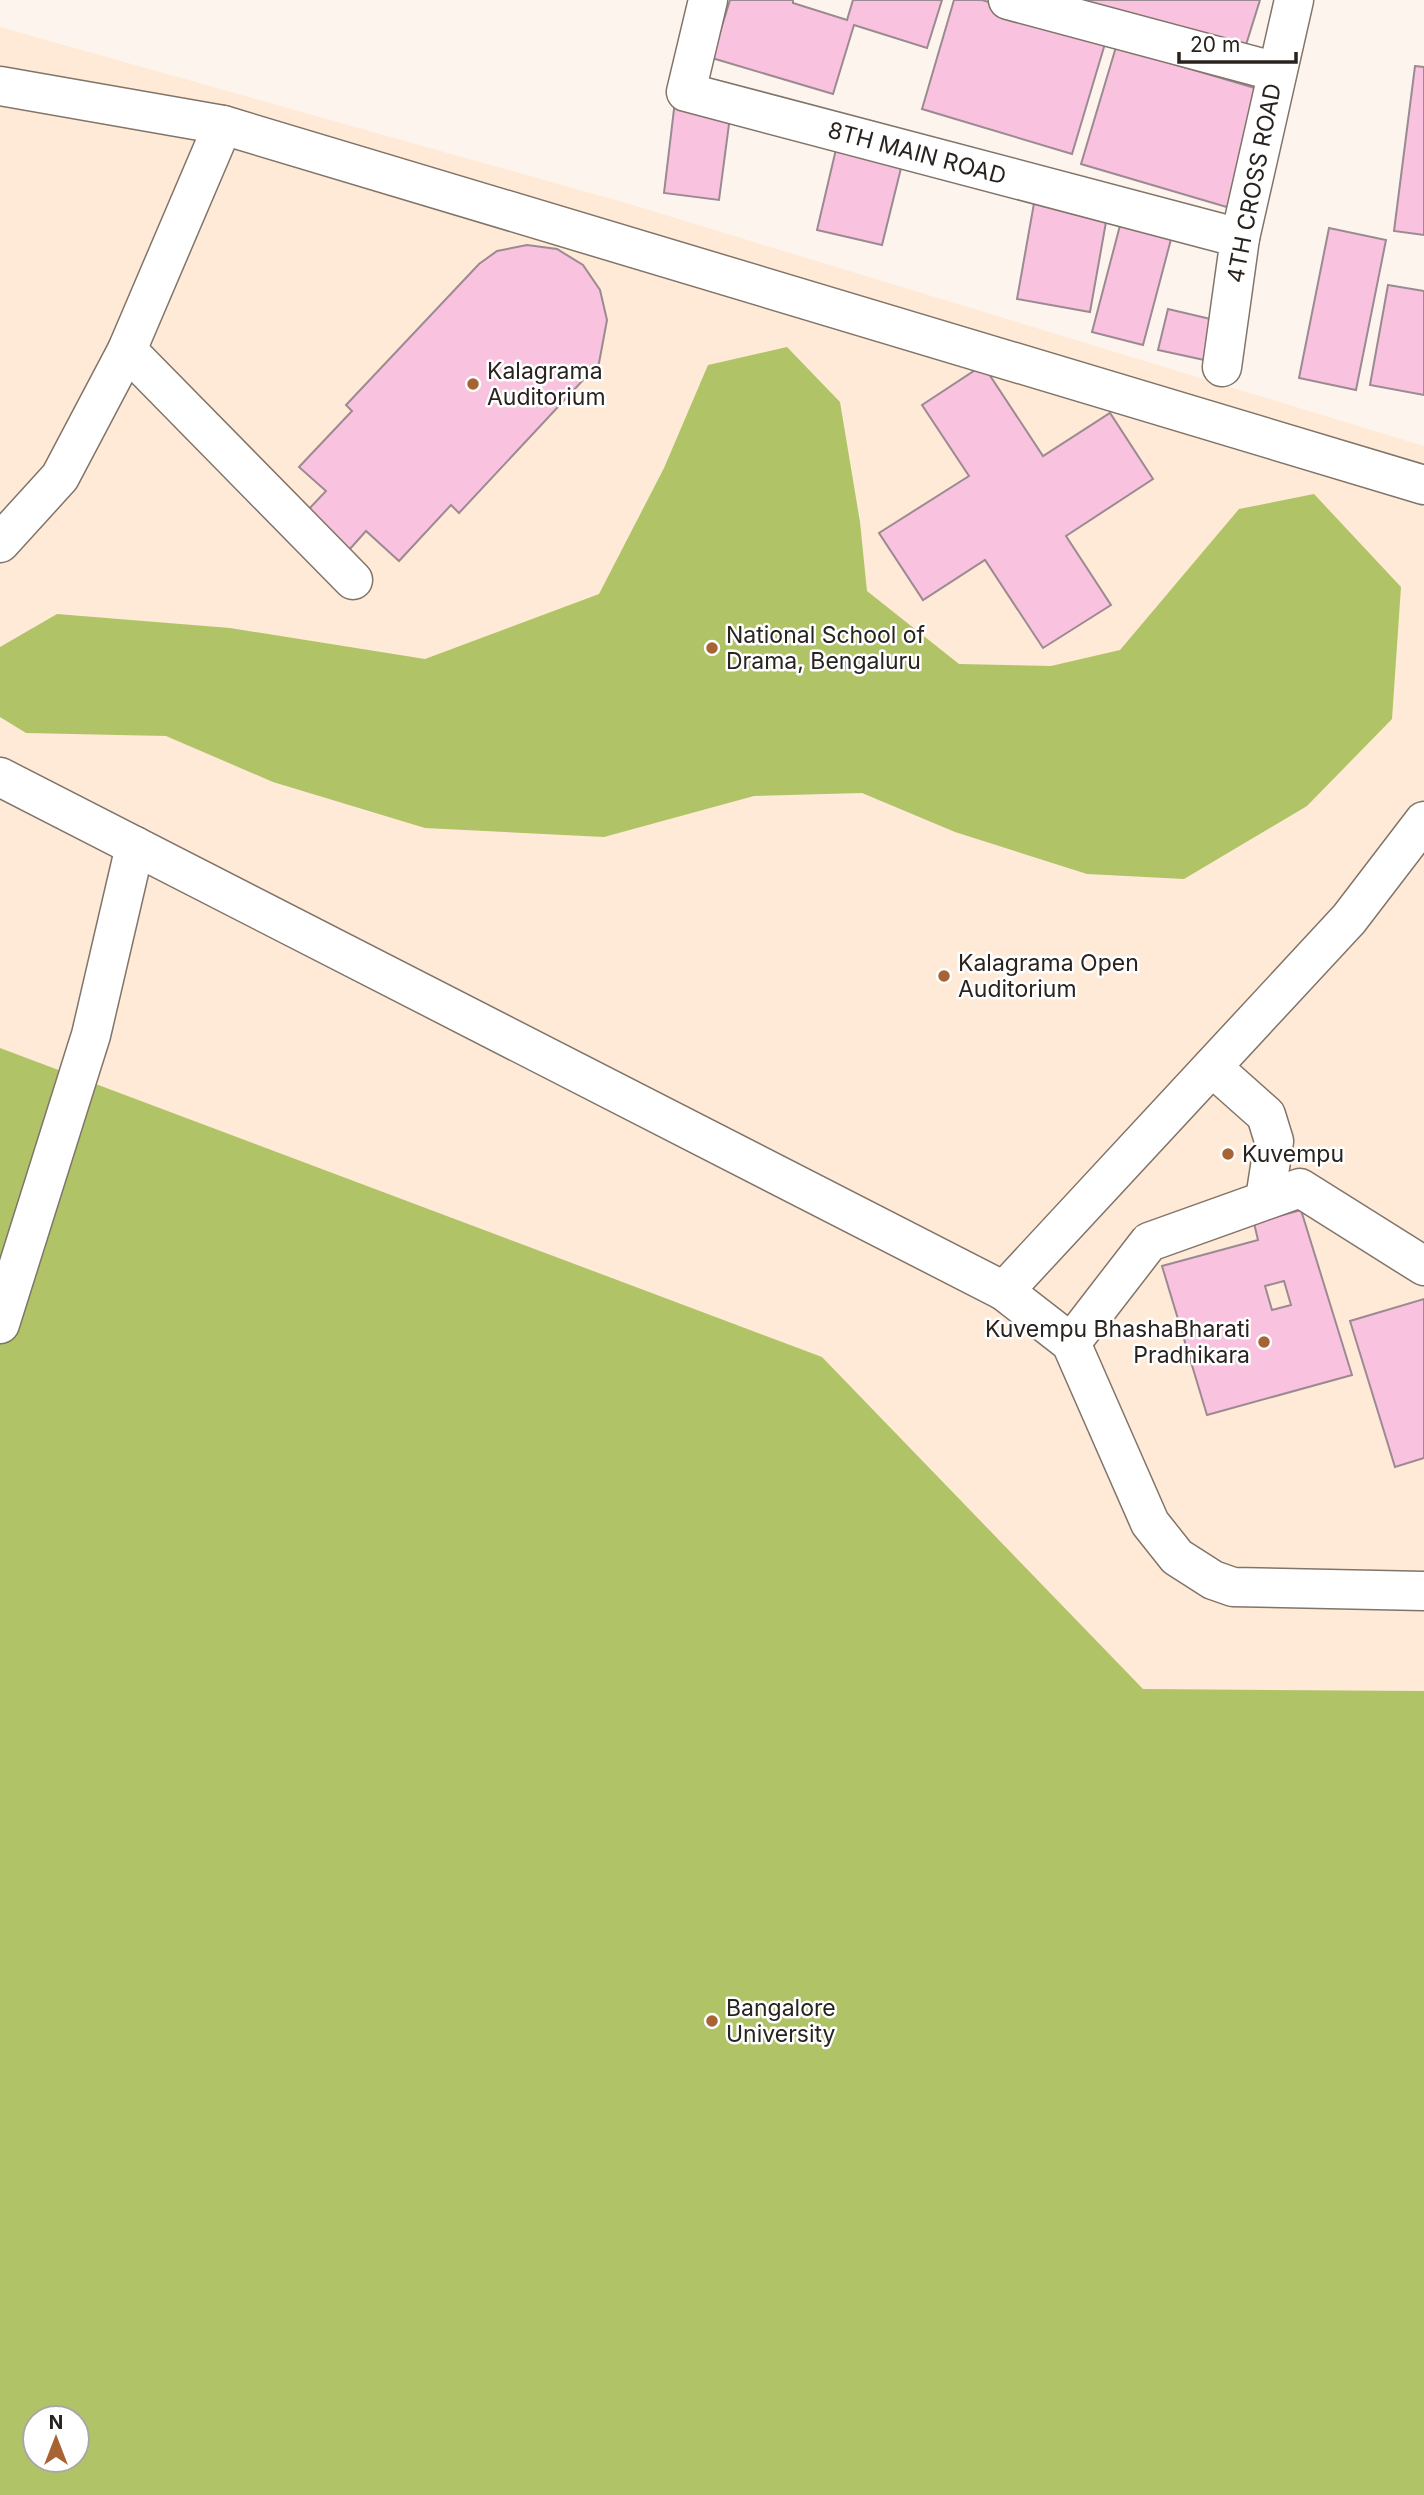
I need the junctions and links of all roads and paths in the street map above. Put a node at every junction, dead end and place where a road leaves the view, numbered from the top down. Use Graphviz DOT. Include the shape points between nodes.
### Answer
graph roads {
  1 [pos="708,0"];
  2 [pos="1008,0"];
  3 [pos="1294,0"];
  4 [pos="1277,72"];
  5 [pos="0,86"];
  6 [pos="223,125"];
  7 [pos="1240,238"];
  8 [pos="127,350"];
  9 [pos="1222,367"];
  10 [pos="1424,485"];
  11 [pos="0,543"];
  12 [pos="353,580"];
  13 [pos="0,776"];
  14 [pos="1424,821"];
  15 [pos="135,846"];
  16 [pos="1212,1067"];
  17 [pos="1265,1199"];
  18 [pos="1424,1266"];
  19 [pos="1004,1291"];
  20 [pos="0,1324"];
  21 [pos="1070,1343"];
  22 [pos="1424,1591"];
  1 -- 7 [label="street, 8TH MAIN ROAD" via="686,92"];
  2 -- 4 [label="street"];
  3 -- 4 [label="street, 4TH CROSS ROAD"];
  4 -- 7 [label="street, 4TH CROSS ROAD"];
  5 -- 6 [label="street"];
  6 -- 8 [label="street"];
  6 -- 10 [label="street"];
  7 -- 9 [label="street, 4TH CROSS ROAD"];
  8 -- 11 [label="street" via="60,477"];
  8 -- 12 [label="street"];
  13 -- 15 [label="street"];
  14 -- 16 [label="street" via="1349,919"];
  15 -- 19 [label="street"];
  15 -- 20 [label="street" via="91,1035"];
  16 -- 17 [label="street" via="1266,1115 1274,1141"];
  16 -- 19 [label="street"];
  17 -- 18 [label="street" via="1300,1188"];
  17 -- 21 [label="street" via="1149,1242"];
  19 -- 21 [label="street"];
  21 -- 22 [label="street" via="1150,1523 1194,1570 1233,1587"];
}
